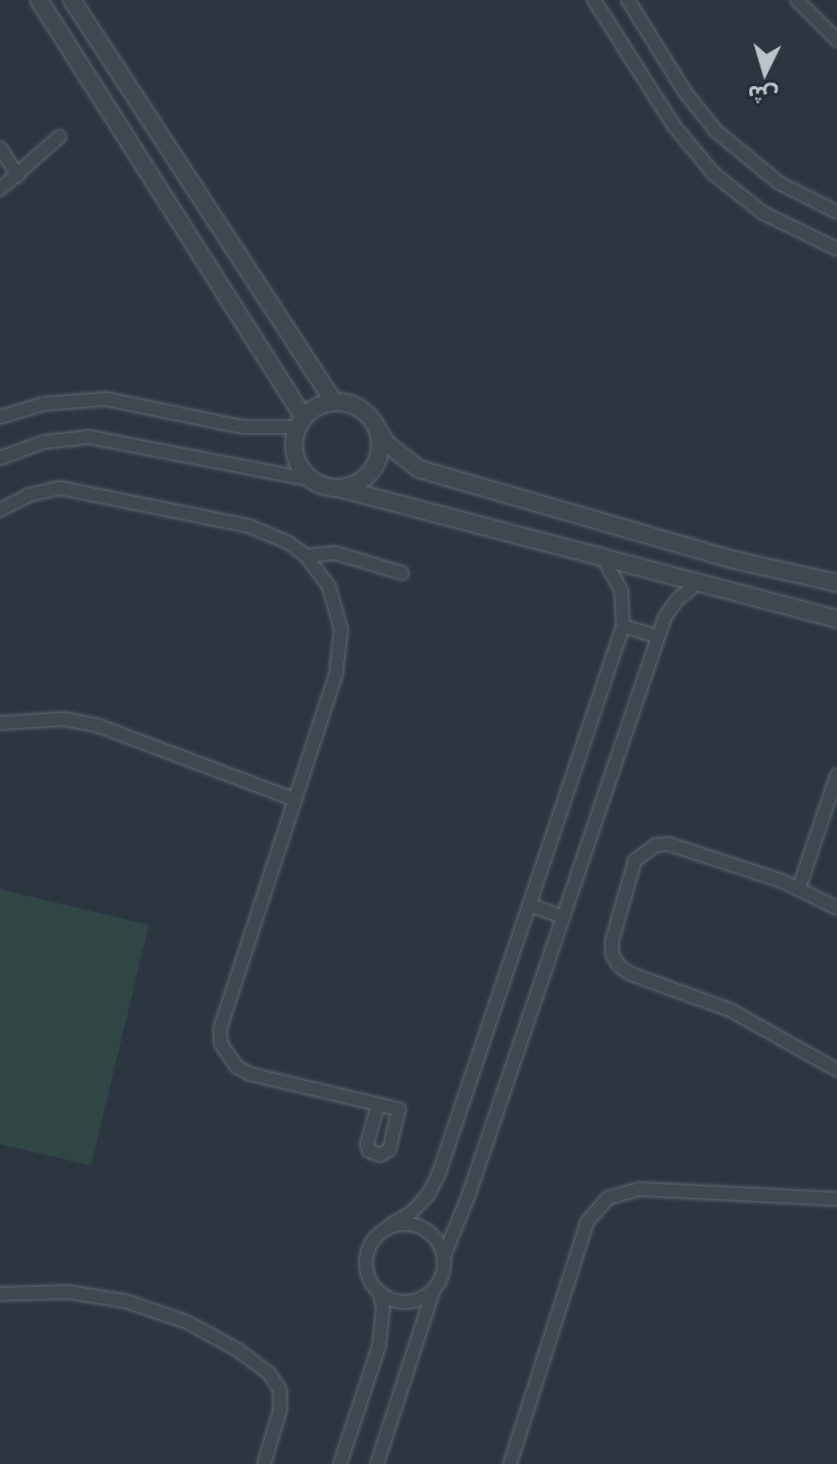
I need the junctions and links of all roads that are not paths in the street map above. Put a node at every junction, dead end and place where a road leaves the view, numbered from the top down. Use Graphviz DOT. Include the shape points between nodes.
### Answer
graph roads {
  1 [pos="39,0"];
  2 [pos="72,0"];
  3 [pos="594,0"];
  4 [pos="628,0"];
  5 [pos="797,0"];
  6 [pos="837,40"];
  7 [pos="59,137"];
  8 [pos="0,148"];
  9 [pos="18,176"];
  10 [pos="0,189"];
  11 [pos="837,212"];
  12 [pos="837,249"];
  13 [pos="334,402"];
  14 [pos="0,417"];
  15 [pos="300,422"];
  16 [pos="376,426"];
  17 [pos="0,458"];
  18 [pos="312,480"];
  19 [pos="338,488"];
  20 [pos="0,510"];
  21 [pos="601,554"];
  22 [pos="306,556"];
  23 [pos="402,573"];
  24 [pos="837,583"];
  25 [pos="696,584"];
  26 [pos="837,619"];
  27 [pos="623,626"];
  28 [pos="658,637"];
  29 [pos="0,723"];
  30 [pos="837,775"];
  31 [pos="296,800"];
  32 [pos="799,888"];
  33 [pos="530,905"];
  34 [pos="837,908"];
  35 [pos="563,917"];
  36 [pos="837,1070"];
  37 [pos="378,1104"];
  38 [pos="837,1199"];
  39 [pos="389,1226"];
  40 [pos="444,1256"];
  41 [pos="434,1289"];
  42 [pos="380,1293"];
  43 [pos="0,1294"];
  44 [pos="264,1464"];
  45 [pos="340,1464"];
  46 [pos="377,1464"];
  47 [pos="510,1464"];
  1 -- 15 [label="street"];
  2 -- 13 [label="street"];
  3 -- 12 [label="street" via="667,116 714,174 763,213"];
  4 -- 11 [label="street" via="716,131 779,183"];
  5 -- 6 [label="street"];
  7 -- 9 [label="street"];
  8 -- 9 [label="street"];
  9 -- 10 [label="street"];
  13 -- 15 [label="street" via="312,409"];
  13 -- 16 [label="street" via="358,408"];
  14 -- 15 [label="street" via="43,404 106,399 243,427"];
  15 -- 18 [label="street" via="294,450"];
  16 -- 19 [label="street" via="380,450 370,472 361,481"];
  16 -- 24 [label="street" via="394,451 419,469 730,559"];
  17 -- 18 [label="street" via="44,442 89,437"];
  18 -- 19 [label="street"];
  19 -- 21 [label="street"];
  20 -- 22 [label="street" via="29,495 60,488 90,491 249,526"];
  21 -- 25 [label="street"];
  21 -- 27 [label="street" via="621,590"];
  22 -- 23 [label="street" via="335,553"];
  22 -- 31 [label="street" via="337,607 341,652"];
  25 -- 26 [label="street"];
  25 -- 28 [label="street" via="677,600"];
  27 -- 28 [label="street"];
  27 -- 33 [label="street"];
  28 -- 35 [label="street"];
  29 -- 31 [label="street" via="64,719 99,726"];
  30 -- 32 [label="street"];
  31 -- 37 [label="street" via="220,1029 221,1044 227,1057 250,1074"];
  32 -- 34 [label="street"];
  32 -- 36 [label="street" via="669,844 656,845 635,860 630,872 612,954 631,974 741,1015"];
  33 -- 35 [label="street"];
  33 -- 39 [label="street" via="439,1173 428,1195"];
  35 -- 40 [label="street"];
  38 -- 47 [label="street" via="639,1189 608,1198 587,1222"];
  39 -- 40 [label="street" via="422,1227"];
  39 -- 42 [label="street" via="373,1239 365,1262"];
  40 -- 41 [label="street"];
  41 -- 42 [label="street" via="402,1302"];
  41 -- 46 [label="street"];
  42 -- 45 [label="street" via="379,1346"];
  43 -- 44 [label="street" via="68,1292 125,1301 187,1322 238,1350 269,1373 280,1390 280,1410"];
}
